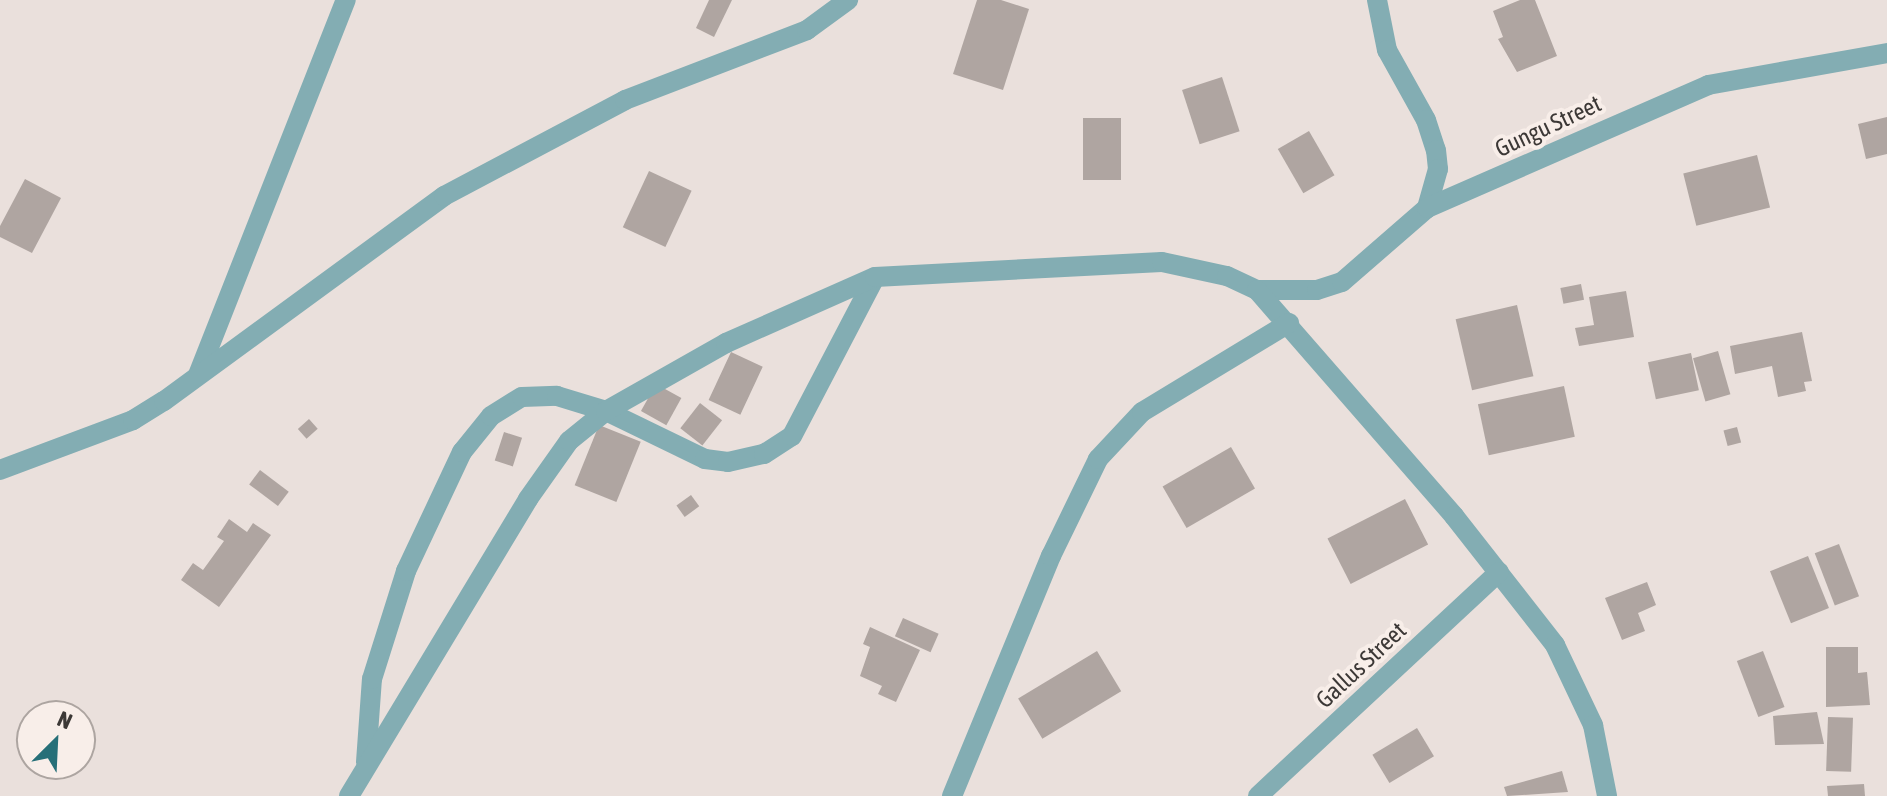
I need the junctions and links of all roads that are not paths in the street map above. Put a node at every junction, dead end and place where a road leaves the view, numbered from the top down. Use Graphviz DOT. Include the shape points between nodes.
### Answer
graph roads {
  1 [pos="346,0"];
  2 [pos="848,0"];
  3 [pos="1377,0"];
  4 [pos="1887,53"];
  5 [pos="1427,208"];
  6 [pos="875,277"];
  7 [pos="1257,290"];
  8 [pos="1289,323"];
  9 [pos="198,375"];
  10 [pos="606,411"];
  11 [pos="0,470"];
  12 [pos="1499,572"];
  13 [pos="366,763"];
  14 [pos="349,796"];
  15 [pos="952,796"];
  16 [pos="1258,796"];
  17 [pos="1607,796"];
  1 -- 9 [label="street"];
  2 -- 9 [label="street" via="807,30 625,100 444,196"];
  3 -- 5 [label="street" via="1387,50 1426,120 1436,150 1438,169"];
  4 -- 5 [label="street, Gungu Street" via="1708,85"];
  5 -- 7 [label="street, Gungu Street" via="1342,282 1317,290"];
  6 -- 7 [label="street" via="1162,262 1227,276"];
  6 -- 10 [label="street" via="726,343"];
  6 -- 10 [label="street" via="792,436 764,454 728,462 705,459"];
  7 -- 8 [label="street"];
  8 -- 12 [label="street"];
  8 -- 15 [label="street" via="1142,412 1098,459 1051,556"];
  9 -- 11 [label="street" via="133,420"];
  10 -- 13 [label="street" via="569,441 528,499"];
  10 -- 13 [label="street" via="557,396 522,397 491,416 462,452 406,571 389,622 372,679"];
  12 -- 16 [label="street, Gallus Street"];
  12 -- 17 [label="street" via="1555,645 1593,725"];
  13 -- 14 [label="street"];
}
